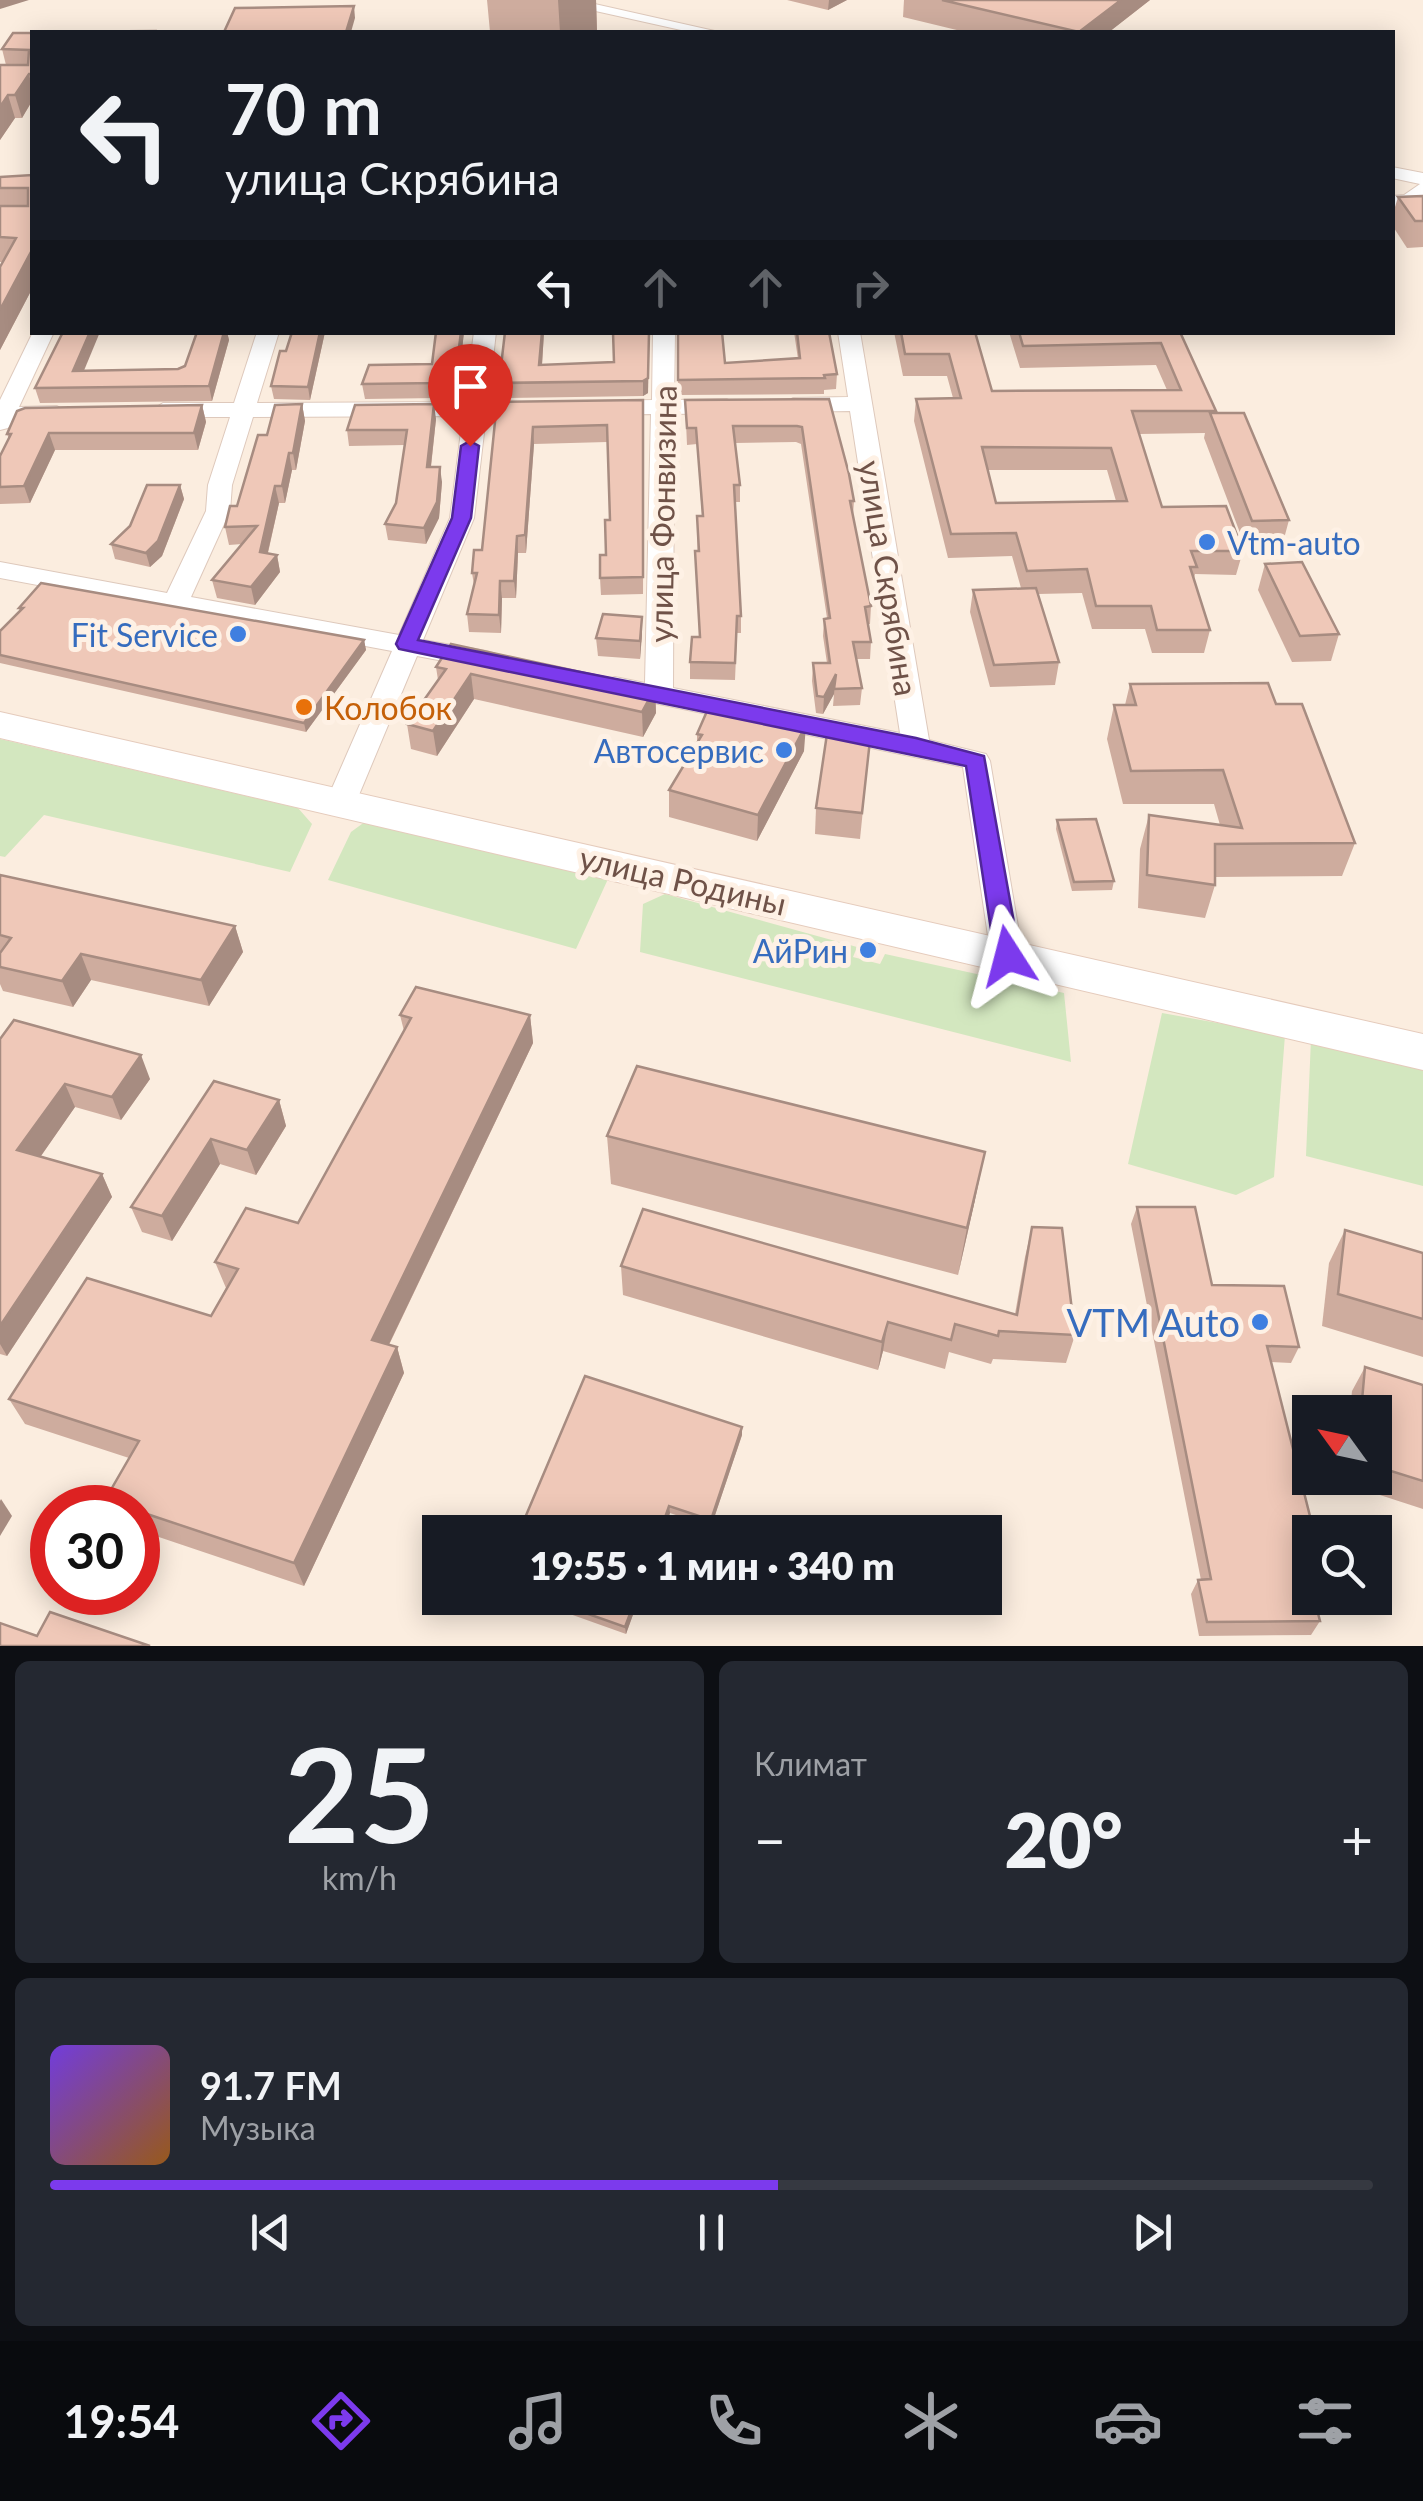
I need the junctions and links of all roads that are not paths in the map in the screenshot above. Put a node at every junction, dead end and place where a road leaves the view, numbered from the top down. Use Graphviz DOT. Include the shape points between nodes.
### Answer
graph roads {
  1 [pos="554,0"];
  2 [pos="701,30"];
  3 [pos="1395,173"];
  4 [pos="1423,179"];
  5 [pos="1423,189"];
  6 [pos="1395,202"];
  7 [pos="43,335"];
  8 [pos="267,335"];
  9 [pos="485,335"];
  10 [pos="664,335"];
  11 [pos="850,335"];
  12 [pos="861,404"];
  13 [pos="664,407"];
  14 [pos="245,408"];
  15 [pos="474,410"];
  16 [pos="134,411"];
  17 [pos="79,412"];
  18 [pos="2,419"];
  19 [pos="0,570"];
  20 [pos="176,602"];
  21 [pos="406,644"];
  22 [pos="504,664"];
  23 [pos="581,679"];
  24 [pos="659,695"];
  25 [pos="0,725"];
  26 [pos="916,746"];
  27 [pos="341,802"];
  28 [pos="1008,956"];
  29 [pos="1423,1052"];
  1 -- 2 [label="street"];
  3 -- 4 [label="street"];
  5 -- 6 [label="street"];
  7 -- 18 [label="street"];
  8 -- 14 [label="street"];
  9 -- 15 [label="street"];
  10 -- 13 [label="street, улица Фонвизина"];
  11 -- 12 [label="street, улица Скрябина"];
  12 -- 13 [label="street"];
  12 -- 26 [label="street, улица Скрябина"];
  13 -- 15 [label="street"];
  13 -- 24 [label="street, улица Фонвизина"];
  14 -- 15 [label="street"];
  14 -- 16 [label="street"];
  14 -- 20 [label="street" via="218,511"];
  15 -- 21 [label="street" via="462,518"];
  17 -- 18 [label="street"];
  19 -- 20 [label="street"];
  20 -- 21 [label="street"];
  21 -- 22 [label="street"];
  21 -- 27 [label="street"];
  23 -- 24 [label="street"];
  24 -- 26 [label="street"];
  25 -- 27 [label="street, улица Родины"];
  26 -- 28 [label="street" via="976,761"];
  27 -- 28 [label="street, улица Родины"];
  28 -- 29 [label="street, улица Родины"];
}
